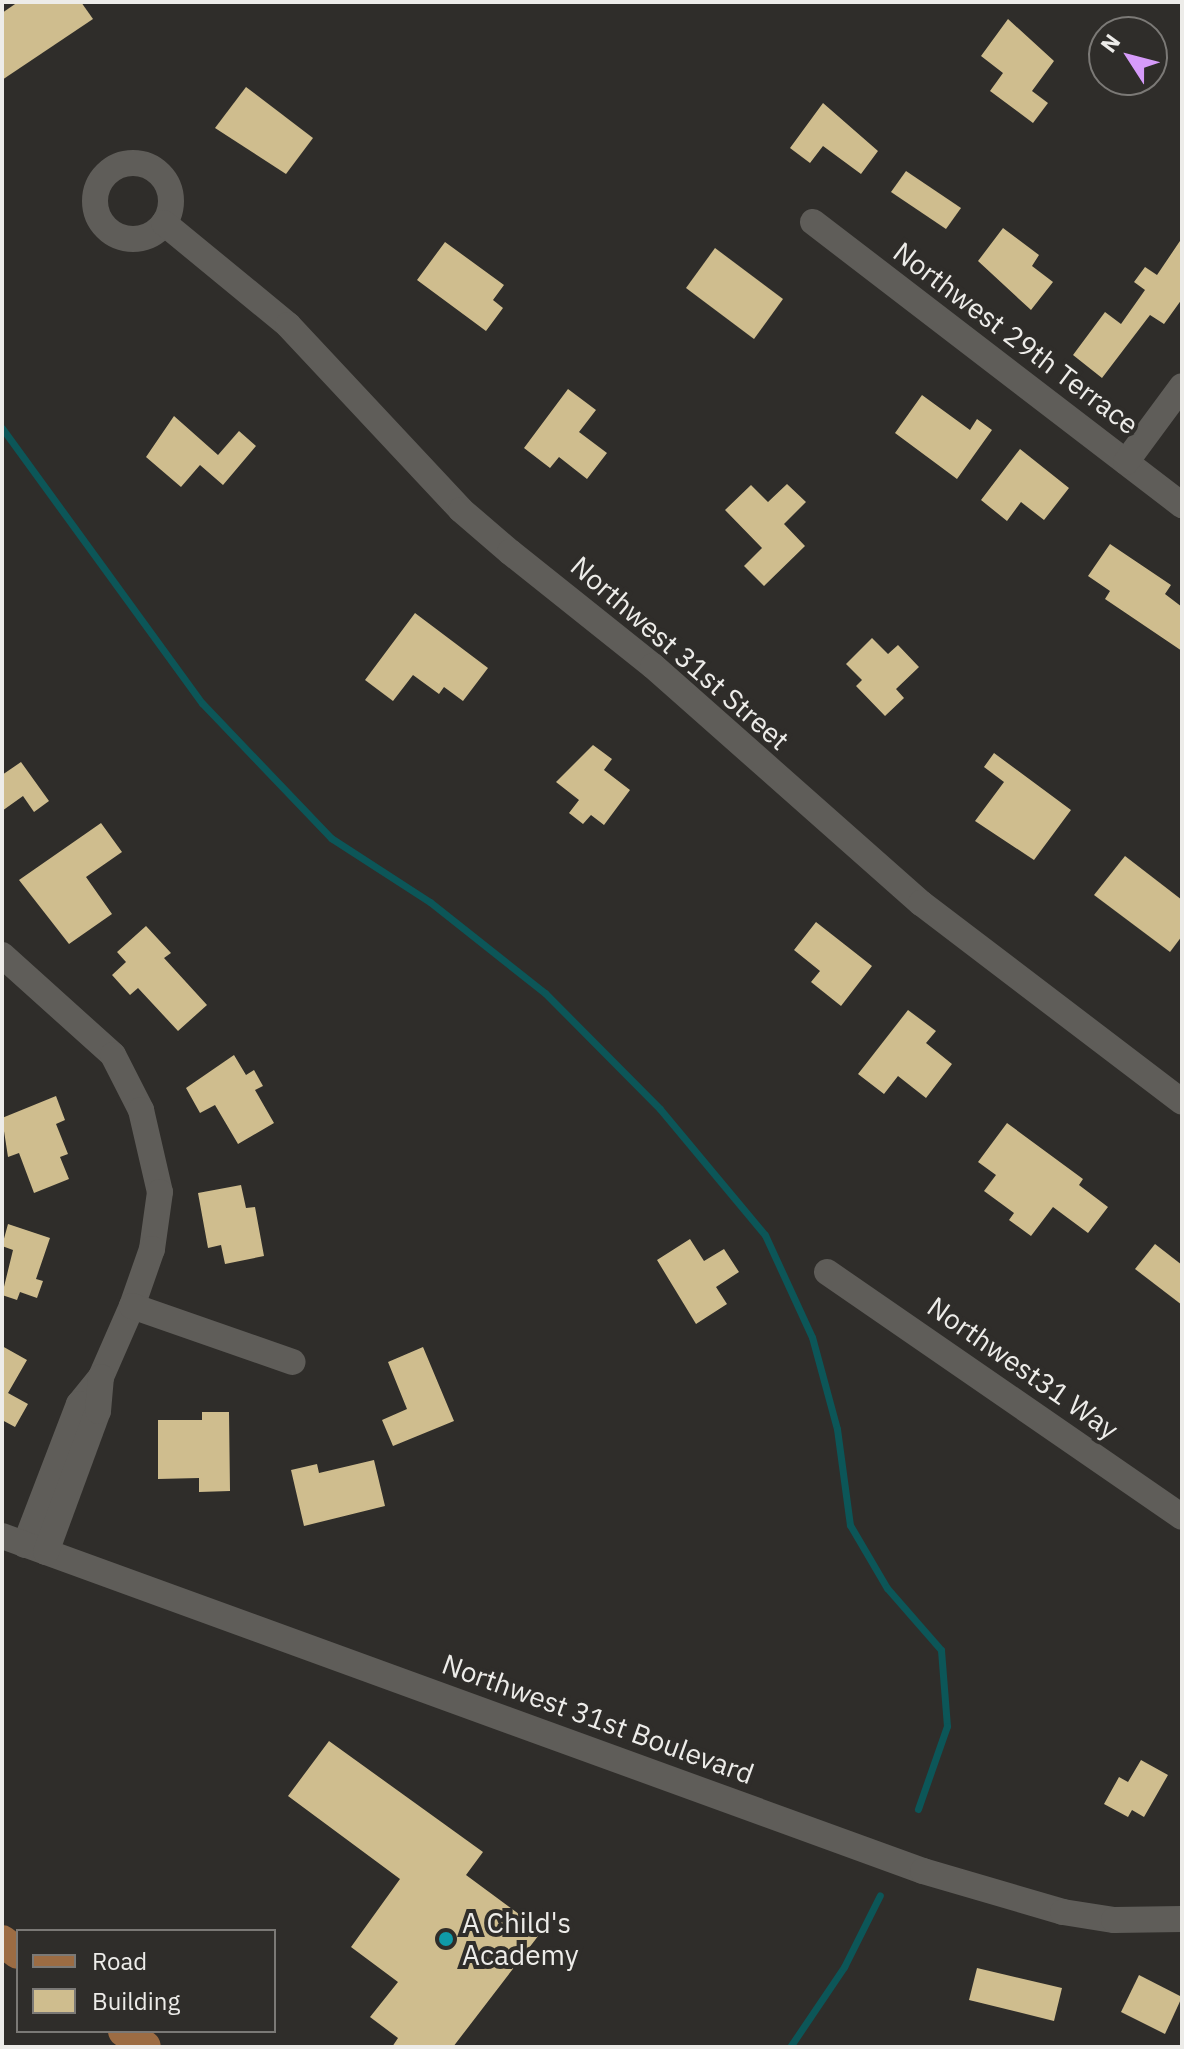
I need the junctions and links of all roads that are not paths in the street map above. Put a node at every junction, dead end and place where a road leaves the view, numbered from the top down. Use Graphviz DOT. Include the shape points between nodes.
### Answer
graph roads {
  1 [pos="813,222"];
  2 [pos="164,223"];
  3 [pos="1182,386"];
  4 [pos="1126,462"];
  5 [pos="1182,505"];
  6 [pos="2,955"];
  7 [pos="1182,1102"];
  8 [pos="827,1272"];
  9 [pos="132,1306"];
  10 [pos="293,1362"];
  11 [pos="1182,1517"];
  12 [pos="24,1544"];
  13 [pos="1182,1919"];
  14 [pos="127,2033"];
  15 [pos="145,2047"];
  1 -- 4 [label="street, Northwest 29th Terrace"];
  2 -- 7 [label="street, Northwest 31st Street" via="288,325 461,510 653,666 921,903"];
  3 -- 4 [label="street"];
  4 -- 5 [label="street, Northwest 29th Terrace"];
  6 -- 9 [label="street" via="113,1055 141,1110 160,1192 152,1249"];
  8 -- 11 [label="street, Northwest31 Way"];
  9 -- 10 [label="street"];
  9 -- 12 [label="street" via="101,1377 98,1411"];
  12 -- 13 [label="street, Northwest 31st Boulevard" via="923,1871 1063,1912 1114,1920"];
  14 -- 15 [label="main road"];
}
